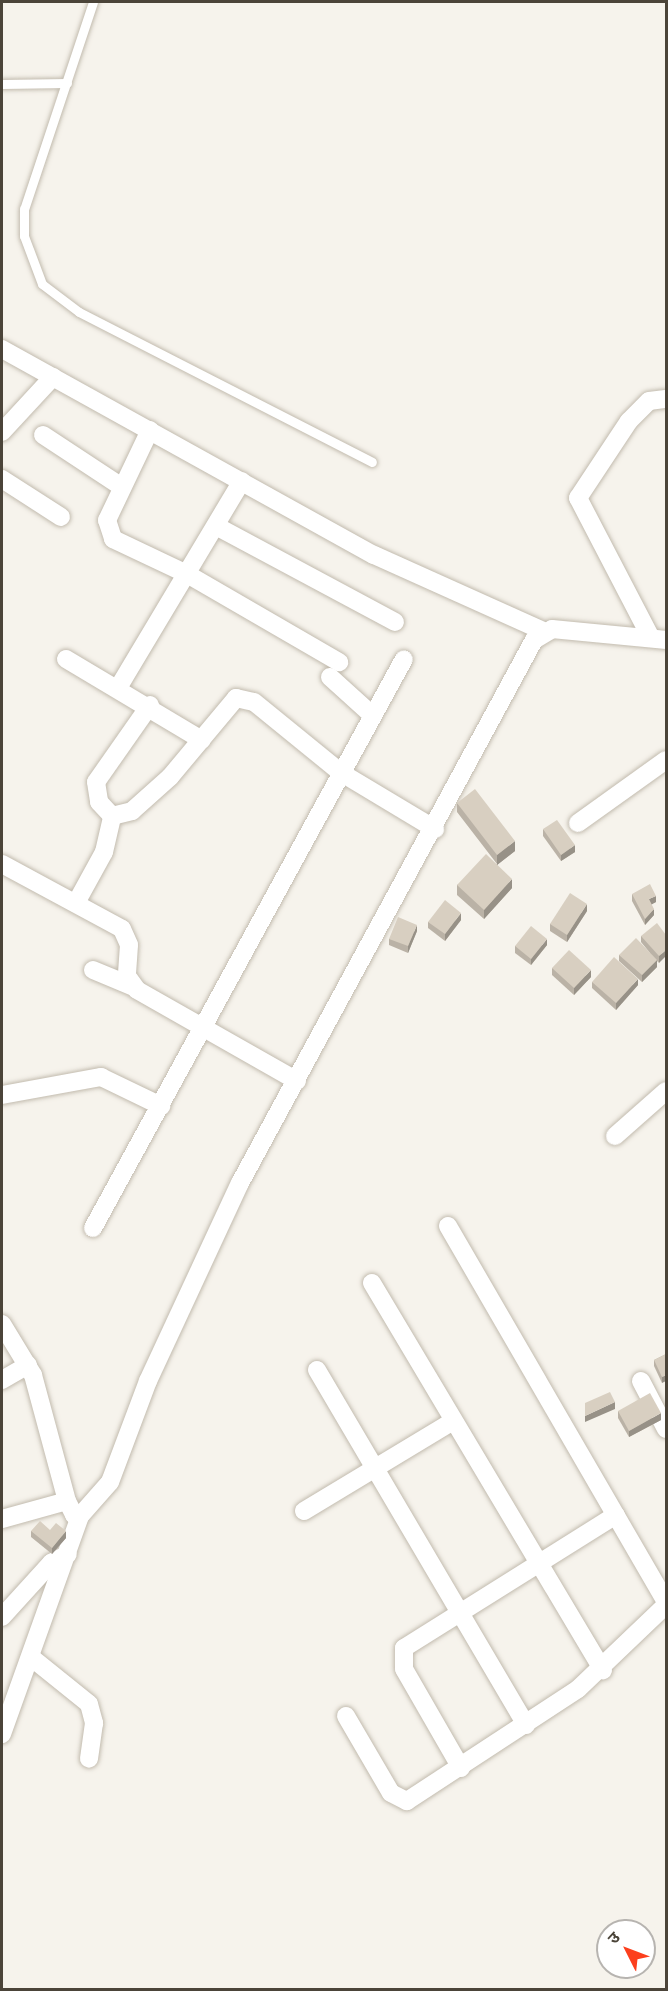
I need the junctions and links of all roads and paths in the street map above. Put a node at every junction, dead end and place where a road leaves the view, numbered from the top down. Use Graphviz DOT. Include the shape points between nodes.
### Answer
graph roads {
  1 [pos="93,2"];
  2 [pos="67,83"];
  3 [pos="2,84"];
  4 [pos="2,349"];
  5 [pos="53,377"];
  6 [pos="666,399"];
  7 [pos="150,430"];
  8 [pos="2,432"];
  9 [pos="44,435"];
  10 [pos="372,462"];
  11 [pos="2,479"];
  12 [pos="242,481"];
  13 [pos="122,487"];
  14 [pos="61,517"];
  15 [pos="216,526"];
  16 [pos="187,574"];
  17 [pos="395,622"];
  18 [pos="543,631"];
  19 [pos="659,639"];
  20 [pos="66,659"];
  21 [pos="404,659"];
  22 [pos="118,687"];
  23 [pos="150,705"];
  24 [pos="372,715"];
  25 [pos="202,740"];
  26 [pos="666,760"];
  27 [pos="340,772"];
  28 [pos="112,816"];
  29 [pos="578,823"];
  30 [pos="435,829"];
  31 [pos="2,864"];
  32 [pos="76,903"];
  33 [pos="93,970"];
  34 [pos="134,987"];
  35 [pos="201,1027"];
  36 [pos="297,1081"];
  37 [pos="666,1090"];
  38 [pos="2,1095"];
  39 [pos="161,1106"];
  40 [pos="615,1136"];
  41 [pos="448,1226"];
  42 [pos="93,1228"];
  43 [pos="372,1283"];
  44 [pos="2,1324"];
  45 [pos="28,1365"];
  46 [pos="317,1370"];
  47 [pos="2,1380"];
  48 [pos="640,1381"];
  49 [pos="453,1421"];
  50 [pos="666,1429"];
  51 [pos="375,1469"];
  52 [pos="67,1501"];
  53 [pos="304,1511"];
  54 [pos="616,1515"];
  55 [pos="80,1516"];
  56 [pos="2,1519"];
  57 [pos="68,1554"];
  58 [pos="538,1563"];
  59 [pos="666,1604"];
  60 [pos="459,1612"];
  61 [pos="2,1617"];
  62 [pos="32,1658"];
  63 [pos="603,1670"];
  64 [pos="346,1716"];
  65 [pos="526,1725"];
  66 [pos="2,1734"];
  67 [pos="89,1759"];
  68 [pos="461,1768"];
  1 -- 2 [label="lane"];
  2 -- 3 [label="lane"];
  2 -- 10 [label="lane" via="24,209 24,236 42,284 79,312"];
  4 -- 5 [label="street"];
  5 -- 7 [label="street"];
  5 -- 8 [label="street"];
  6 -- 19 [label="street" via="653,398 635,414 578,498"];
  7 -- 12 [label="street"];
  7 -- 13 [label="street"];
  9 -- 13 [label="street"];
  11 -- 14 [label="street"];
  12 -- 15 [label="street"];
  12 -- 18 [label="street" via="417,576"];
  13 -- 16 [label="street" via="107,520 113,539"];
  15 -- 16 [label="street"];
  15 -- 17 [label="street"];
  16 -- 22 [label="street"];
  16 -- 24 [label="street" via="335,669"];
  18 -- 19 [label="street"];
  18 -- 30 [label="street"];
  20 -- 22 [label="street"];
  21 -- 24 [label="street"];
  22 -- 23 [label="street"];
  23 -- 25 [label="street"];
  23 -- 28 [label="street" via="96,782 96,794"];
  24 -- 27 [label="street"];
  25 -- 27 [label="street" via="232,700 244,699"];
  25 -- 28 [label="street" via="132,811"];
  26 -- 29 [label="street"];
  27 -- 30 [label="street"];
  27 -- 35 [label="street"];
  28 -- 32 [label="street" via="104,852"];
  30 -- 36 [label="street"];
  31 -- 32 [label="street"];
  32 -- 34 [label="street" via="122,929 129,945 127,976"];
  33 -- 34 [label="street"];
  34 -- 35 [label="street"];
  35 -- 36 [label="street"];
  35 -- 39 [label="street"];
  36 -- 55 [label="street" via="240,1183 155,1364 122,1458 110,1482"];
  37 -- 40 [label="street"];
  38 -- 39 [label="street" via="101,1077"];
  39 -- 42 [label="street"];
  41 -- 54 [label="street"];
  43 -- 49 [label="street"];
  44 -- 45 [label="street"];
  45 -- 47 [label="street"];
  45 -- 52 [label="street"];
  46 -- 51 [label="street"];
  48 -- 50 [label="street"];
  49 -- 51 [label="street"];
  49 -- 58 [label="street"];
  51 -- 53 [label="street"];
  51 -- 60 [label="street"];
  52 -- 55 [label="street" via="74,1515"];
  52 -- 56 [label="street"];
  54 -- 58 [label="street"];
  54 -- 59 [label="street"];
  55 -- 57 [label="street"];
  57 -- 61 [label="street" via="51,1563"];
  57 -- 62 [label="street"];
  58 -- 60 [label="street"];
  58 -- 63 [label="street"];
  59 -- 63 [label="street"];
  60 -- 65 [label="street"];
  60 -- 68 [label="street" via="408,1643 401,1657"];
  62 -- 66 [label="street"];
  62 -- 67 [label="street" via="88,1704 94,1723"];
  63 -- 65 [label="street"];
  64 -- 68 [label="street" via="386,1785 402,1801"];
  65 -- 68 [label="street"];
}
